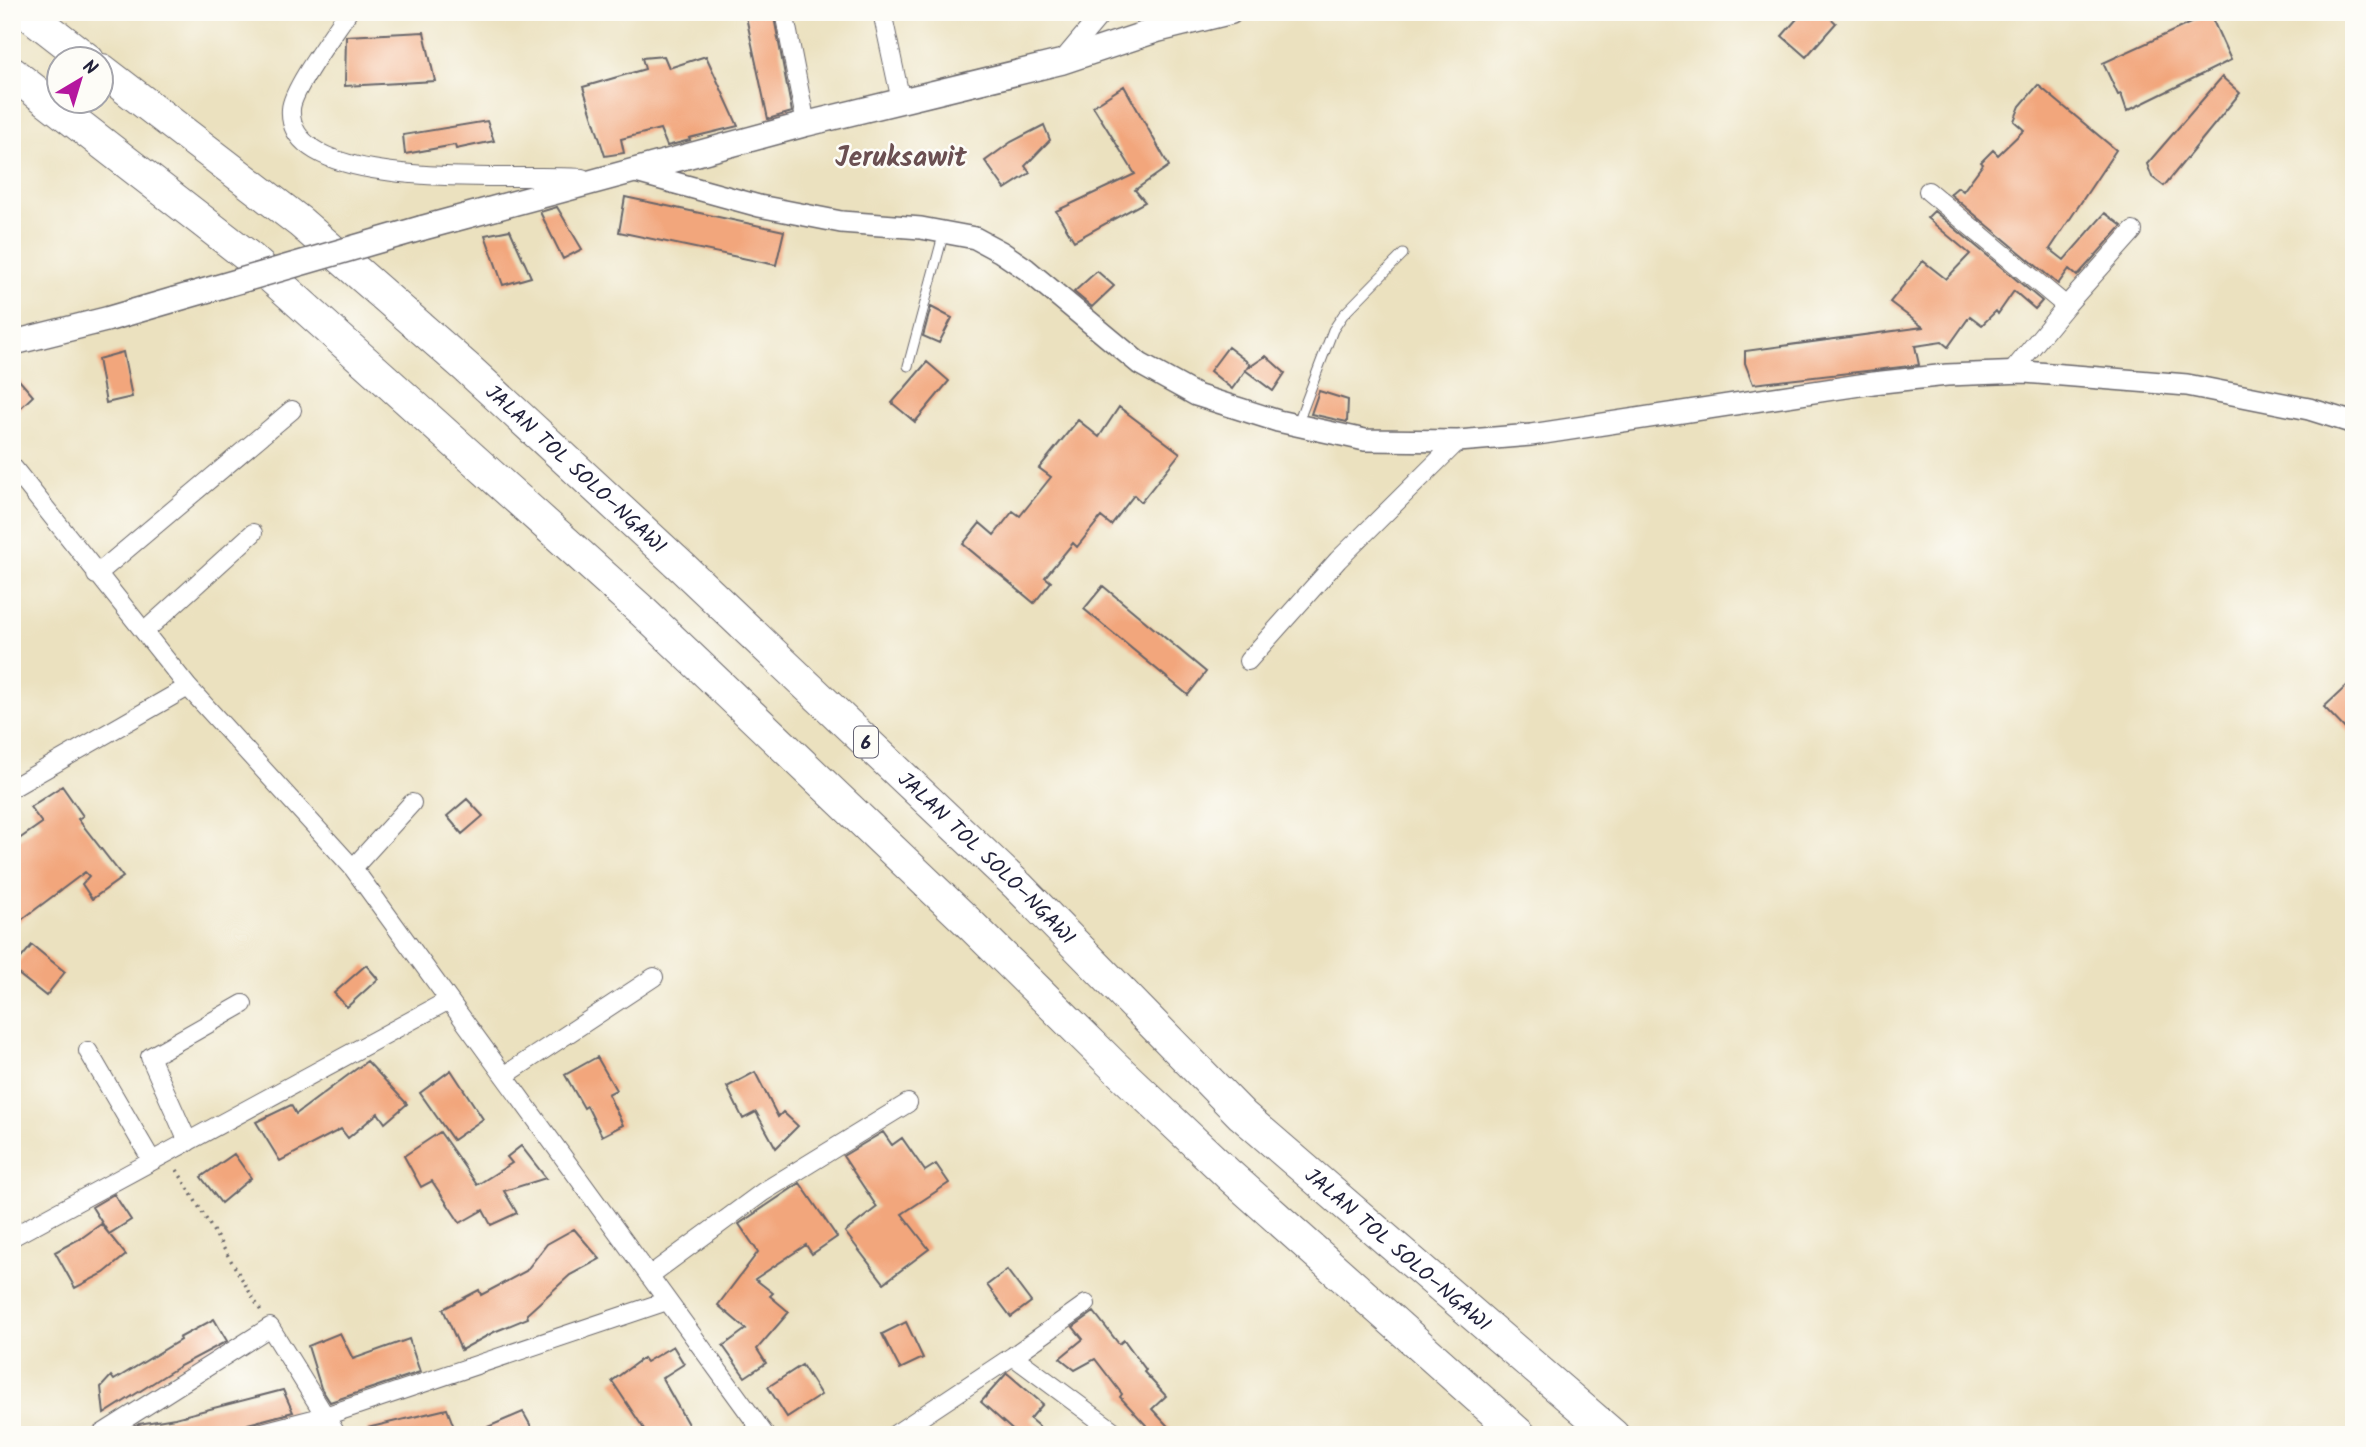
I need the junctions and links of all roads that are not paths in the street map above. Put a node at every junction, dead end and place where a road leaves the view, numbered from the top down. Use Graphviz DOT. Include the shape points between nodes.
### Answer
graph roads {
  1 [pos="26,12"];
  2 [pos="348,12"];
  3 [pos="784,12"];
  4 [pos="881,12"];
  5 [pos="1103,12"];
  6 [pos="1230,12"];
  7 [pos="70,46"];
  8 [pos="1061,62"];
  9 [pos="12,73"];
  10 [pos="116,81"];
  11 [pos="901,101"];
  12 [pos="806,124"];
  13 [pos="632,171"];
  14 [pos="597,180"];
  15 [pos="1928,191"];
  16 [pos="943,232"];
  17 [pos="2133,232"];
  18 [pos="1403,254"];
  19 [pos="2066,306"];
  20 [pos="12,343"];
  21 [pos="908,366"];
  22 [pos="2010,374"];
  23 [pos="292,410"];
  24 [pos="2354,423"];
  25 [pos="1297,425"];
  26 [pos="1458,441"];
  27 [pos="12,466"];
  28 [pos="253,533"];
  29 [pos="96,575"];
  30 [pos="145,631"];
  31 [pos="1248,661"];
  32 [pos="188,687"];
  33 [pos="12,788"];
  34 [pos="412,803"];
  35 [pos="353,868"];
  36 [pos="654,977"];
  37 [pos="449,1000"];
  38 [pos="243,1004"];
  39 [pos="88,1051"];
  40 [pos="503,1076"];
  41 [pos="908,1103"];
  42 [pos="188,1142"];
  43 [pos="160,1157"];
  44 [pos="12,1237"];
  45 [pos="649,1276"];
  46 [pos="667,1301"];
  47 [pos="1086,1304"];
  48 [pos="1013,1356"];
  49 [pos="325,1416"];
  50 [pos="100,1435"];
  51 [pos="251,1435"];
  52 [pos="337,1435"];
  53 [pos="765,1435"];
  54 [pos="894,1435"];
  55 [pos="1118,1435"];
  56 [pos="1520,1435"];
  57 [pos="1613,1435"];
  1 -- 7 [label="highway"];
  2 -- 14 [label="street" via="298,89 291,108 294,129 316,152 396,174"];
  3 -- 12 [label="street"];
  4 -- 11 [label="street"];
  5 -- 8 [label="street"];
  6 -- 8 [label="main road"];
  8 -- 11 [label="main road"];
  9 -- 56 [label="highway" via="250,258 631,601 1228,1174"];
  10 -- 57 [label="highway, JALAN TOL SOLO–NGAWI / 6" via="300,222 467,368 1018,886 1242,1115"];
  11 -- 12 [label="main road"];
  12 -- 13 [label="main road"];
  13 -- 14 [label="main road"];
  13 -- 16 [label="street" via="759,206 841,222"];
  14 -- 20 [label="main road, bridge"];
  15 -- 19 [label="street"];
  16 -- 21 [label="lane"];
  16 -- 25 [label="street" via="975,238 1002,252 1140,364 1196,395"];
  17 -- 19 [label="street"];
  18 -- 25 [label="lane" via="1333,330"];
  19 -- 22 [label="street"];
  22 -- 24 [label="street" via="2188,385 2309,408"];
  22 -- 26 [label="street" via="1873,383 1531,435"];
  23 -- 29 [label="street"];
  25 -- 26 [label="street" via="1365,440"];
  26 -- 31 [label="street" via="1338,560"];
  27 -- 29 [label="street"];
  28 -- 30 [label="street"];
  29 -- 30 [label="street"];
  30 -- 32 [label="street"];
  32 -- 33 [label="street"];
  32 -- 35 [label="street"];
  34 -- 35 [label="street"];
  35 -- 37 [label="street"];
  36 -- 40 [label="street"];
  37 -- 40 [label="street"];
  37 -- 42 [label="street"];
  38 -- 42 [label="street" via="150,1057"];
  39 -- 43 [label="street"];
  40 -- 45 [label="street"];
  41 -- 45 [label="street" via="763,1192"];
  42 -- 43 [label="street"];
  43 -- 44 [label="street"];
  45 -- 46 [label="street"];
  46 -- 49 [label="street"];
  46 -- 53 [label="street"];
  47 -- 48 [label="street"];
  48 -- 54 [label="street"];
  48 -- 55 [label="street"];
  49 -- 50 [label="street" via="270,1327"];
  49 -- 51 [label="street"];
  49 -- 52 [label="street"];
}
